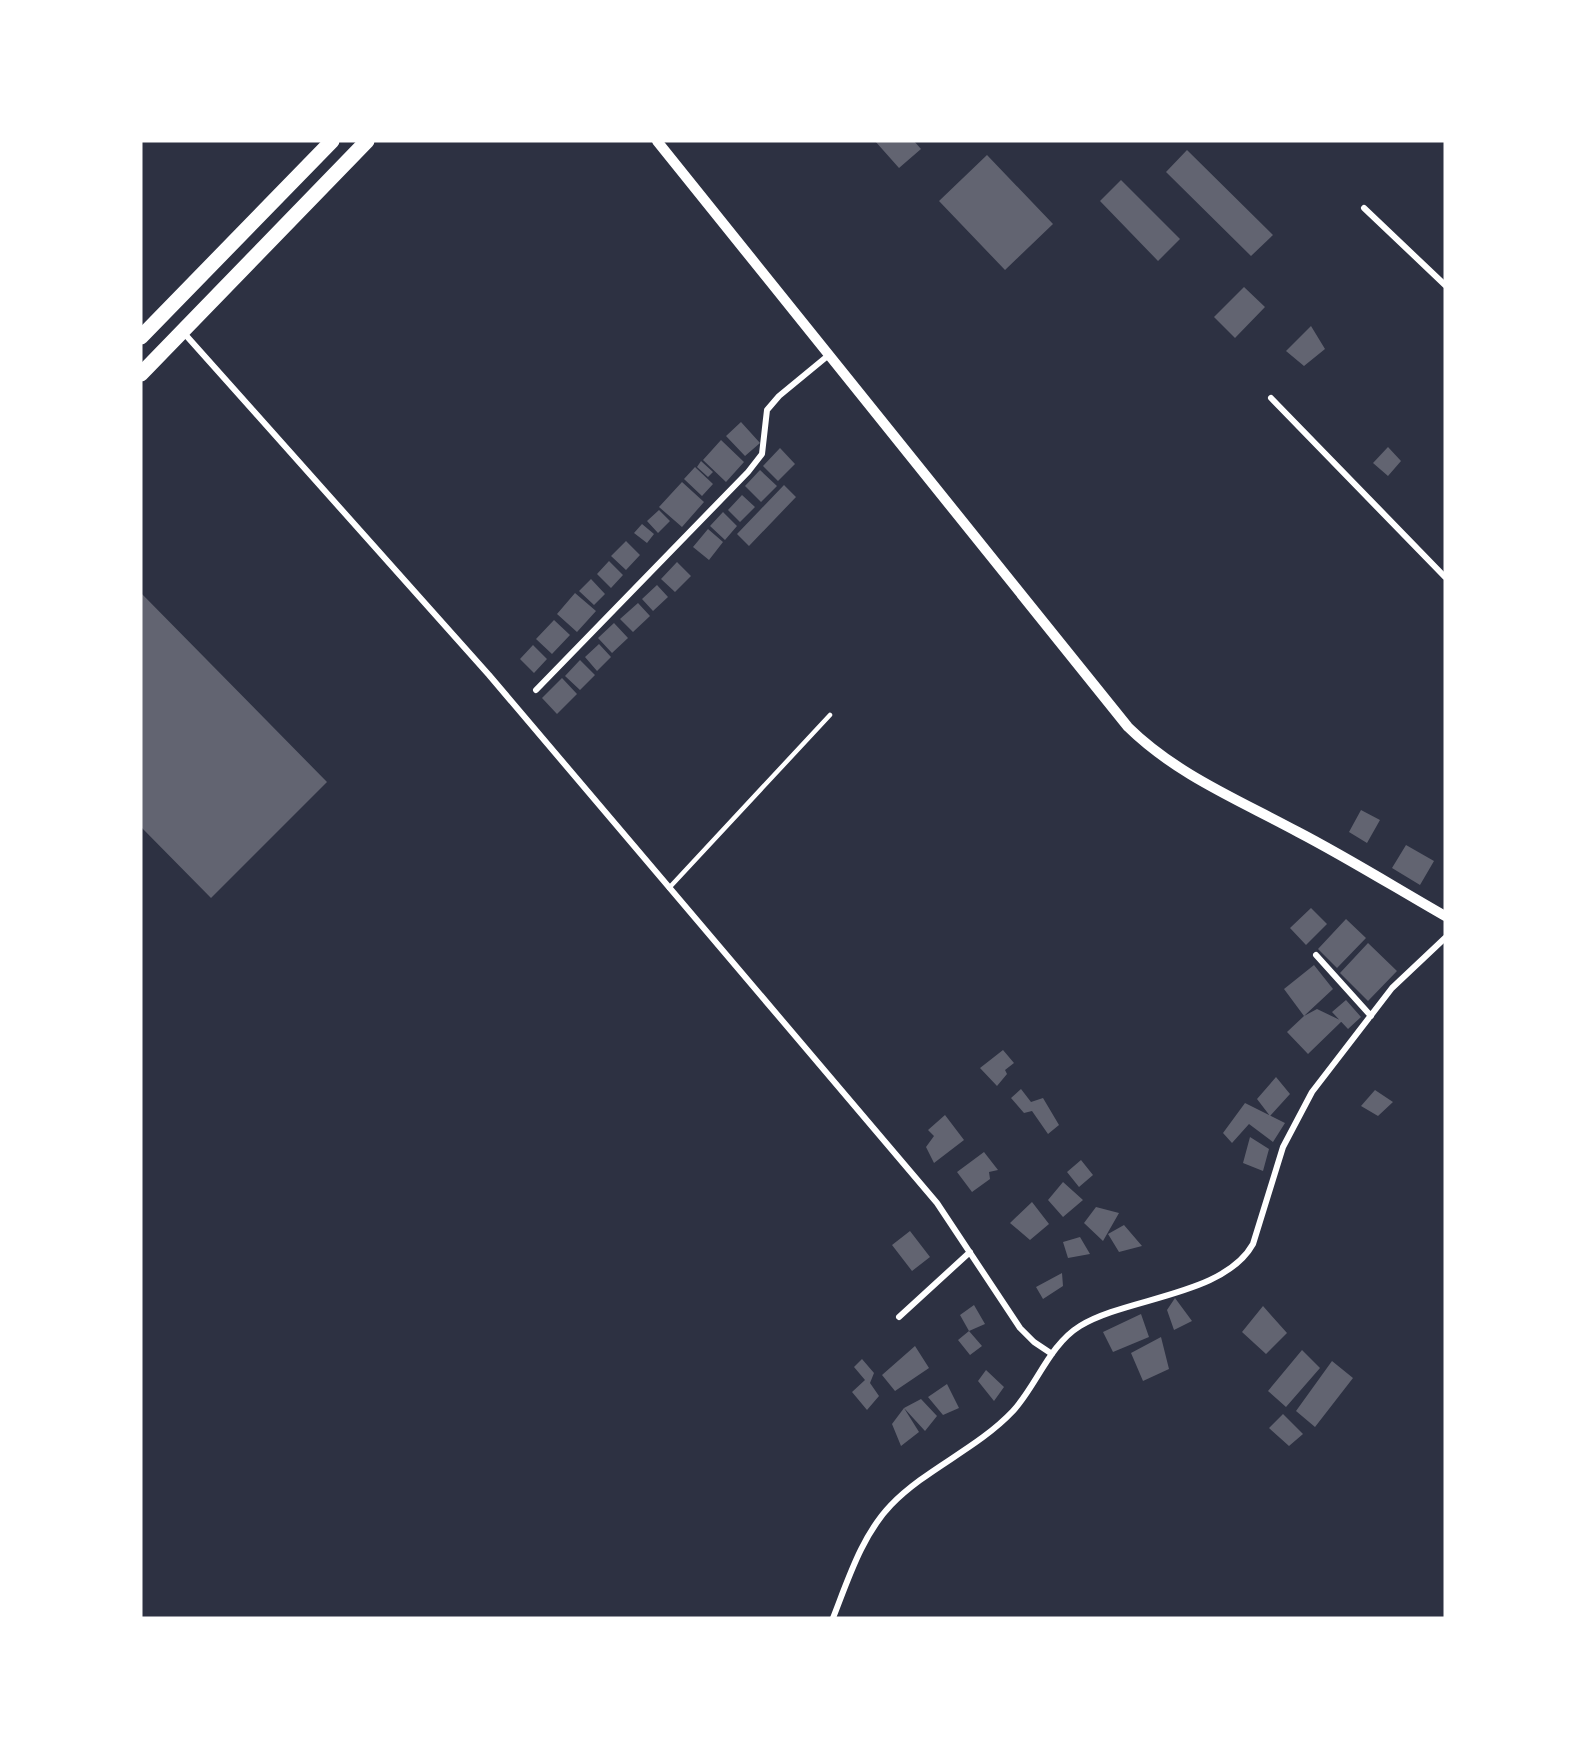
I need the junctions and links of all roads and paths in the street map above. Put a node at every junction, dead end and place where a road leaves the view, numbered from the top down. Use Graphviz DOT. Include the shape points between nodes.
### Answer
graph roads {
  1 [pos="332,141"];
  2 [pos="367,141"];
  3 [pos="657,141"];
  4 [pos="1364,208"];
  5 [pos="1445,285"];
  6 [pos="183,332"];
  7 [pos="141,337"];
  8 [pos="830,353"];
  9 [pos="141,374"];
  10 [pos="1271,398"];
  11 [pos="1445,577"];
  12 [pos="536,690"];
  13 [pos="830,715"];
  14 [pos="669,888"];
  15 [pos="1445,916"];
  16 [pos="1445,938"];
  17 [pos="1316,955"];
  18 [pos="1371,1016"];
  19 [pos="970,1252"];
  20 [pos="898,1317"];
  21 [pos="1052,1354"];
  22 [pos="833,1618"];
  1 -- 7 [label="highway"];
  2 -- 6 [label="highway"];
  3 -- 8 [label="street"];
  4 -- 5 [label="street"];
  6 -- 9 [label="highway"];
  6 -- 14 [label="street" via="489,675"];
  8 -- 12 [label="street" via="767,410 762,454 748,472"];
  8 -- 15 [label="street" via="1128,727 1148,747 1193,778 1301,833"];
  10 -- 11 [label="street"];
  13 -- 14 [label="lane"];
  14 -- 19 [label="street" via="937,1203"];
  16 -- 18 [label="street" via="1414,964"];
  17 -- 18 [label="street"];
  18 -- 21 [label="street" via="1312,1092 1295,1121 1248,1254 1219,1275 1088,1321 1065,1338"];
  19 -- 20 [label="street"];
  19 -- 21 [label="street" via="1020,1328"];
  21 -- 22 [label="street" via="1033,1388 995,1430 912,1486 890,1506 870,1532"];
}
